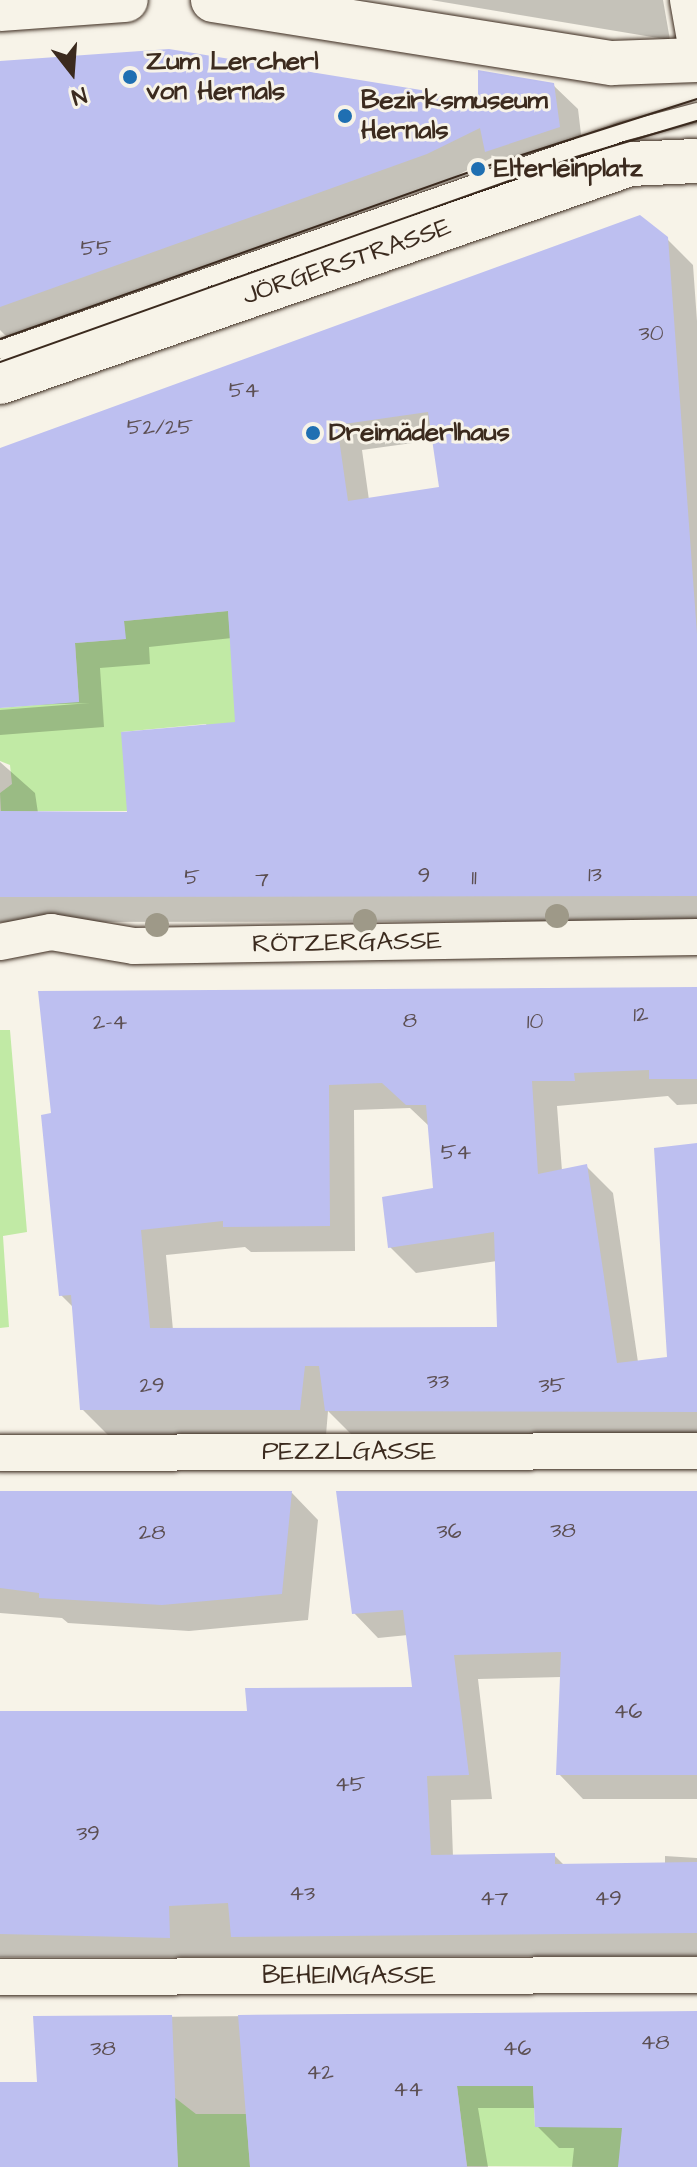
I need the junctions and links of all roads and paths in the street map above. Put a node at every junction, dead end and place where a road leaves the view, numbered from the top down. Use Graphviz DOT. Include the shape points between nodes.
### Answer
graph roads {
  1 [pos="126,0"];
  2 [pos="213,0"];
  3 [pos="688,0"];
  4 [pos="0,9"];
  5 [pos="697,51"];
  6 [pos="697,60"];
  7 [pos="697,112"];
  8 [pos="697,161"];
  9 [pos="0,350"];
  10 [pos="0,382"];
  11 [pos="697,937"];
  12 [pos="0,942"];
  13 [pos="697,1451"];
  14 [pos="0,1453"];
  15 [pos="697,1975"];
  16 [pos="0,1977"];
  1 -- 4 [label="main road"];
  2 -- 6 [label="main road" via="612,63"];
  3 -- 5 [label="street"];
  7 -- 9 [label="lane" via="622,132"];
  8 -- 10 [label="main road, JÖRGERSTRASSE" via="630,164"];
  11 -- 12 [label="street, RÖTZERGASSE" via="134,946 51,932"];
  13 -- 14 [label="street, PEZZLGASSE"];
  15 -- 16 [label="street, BEHEIMGASSE"];
}
